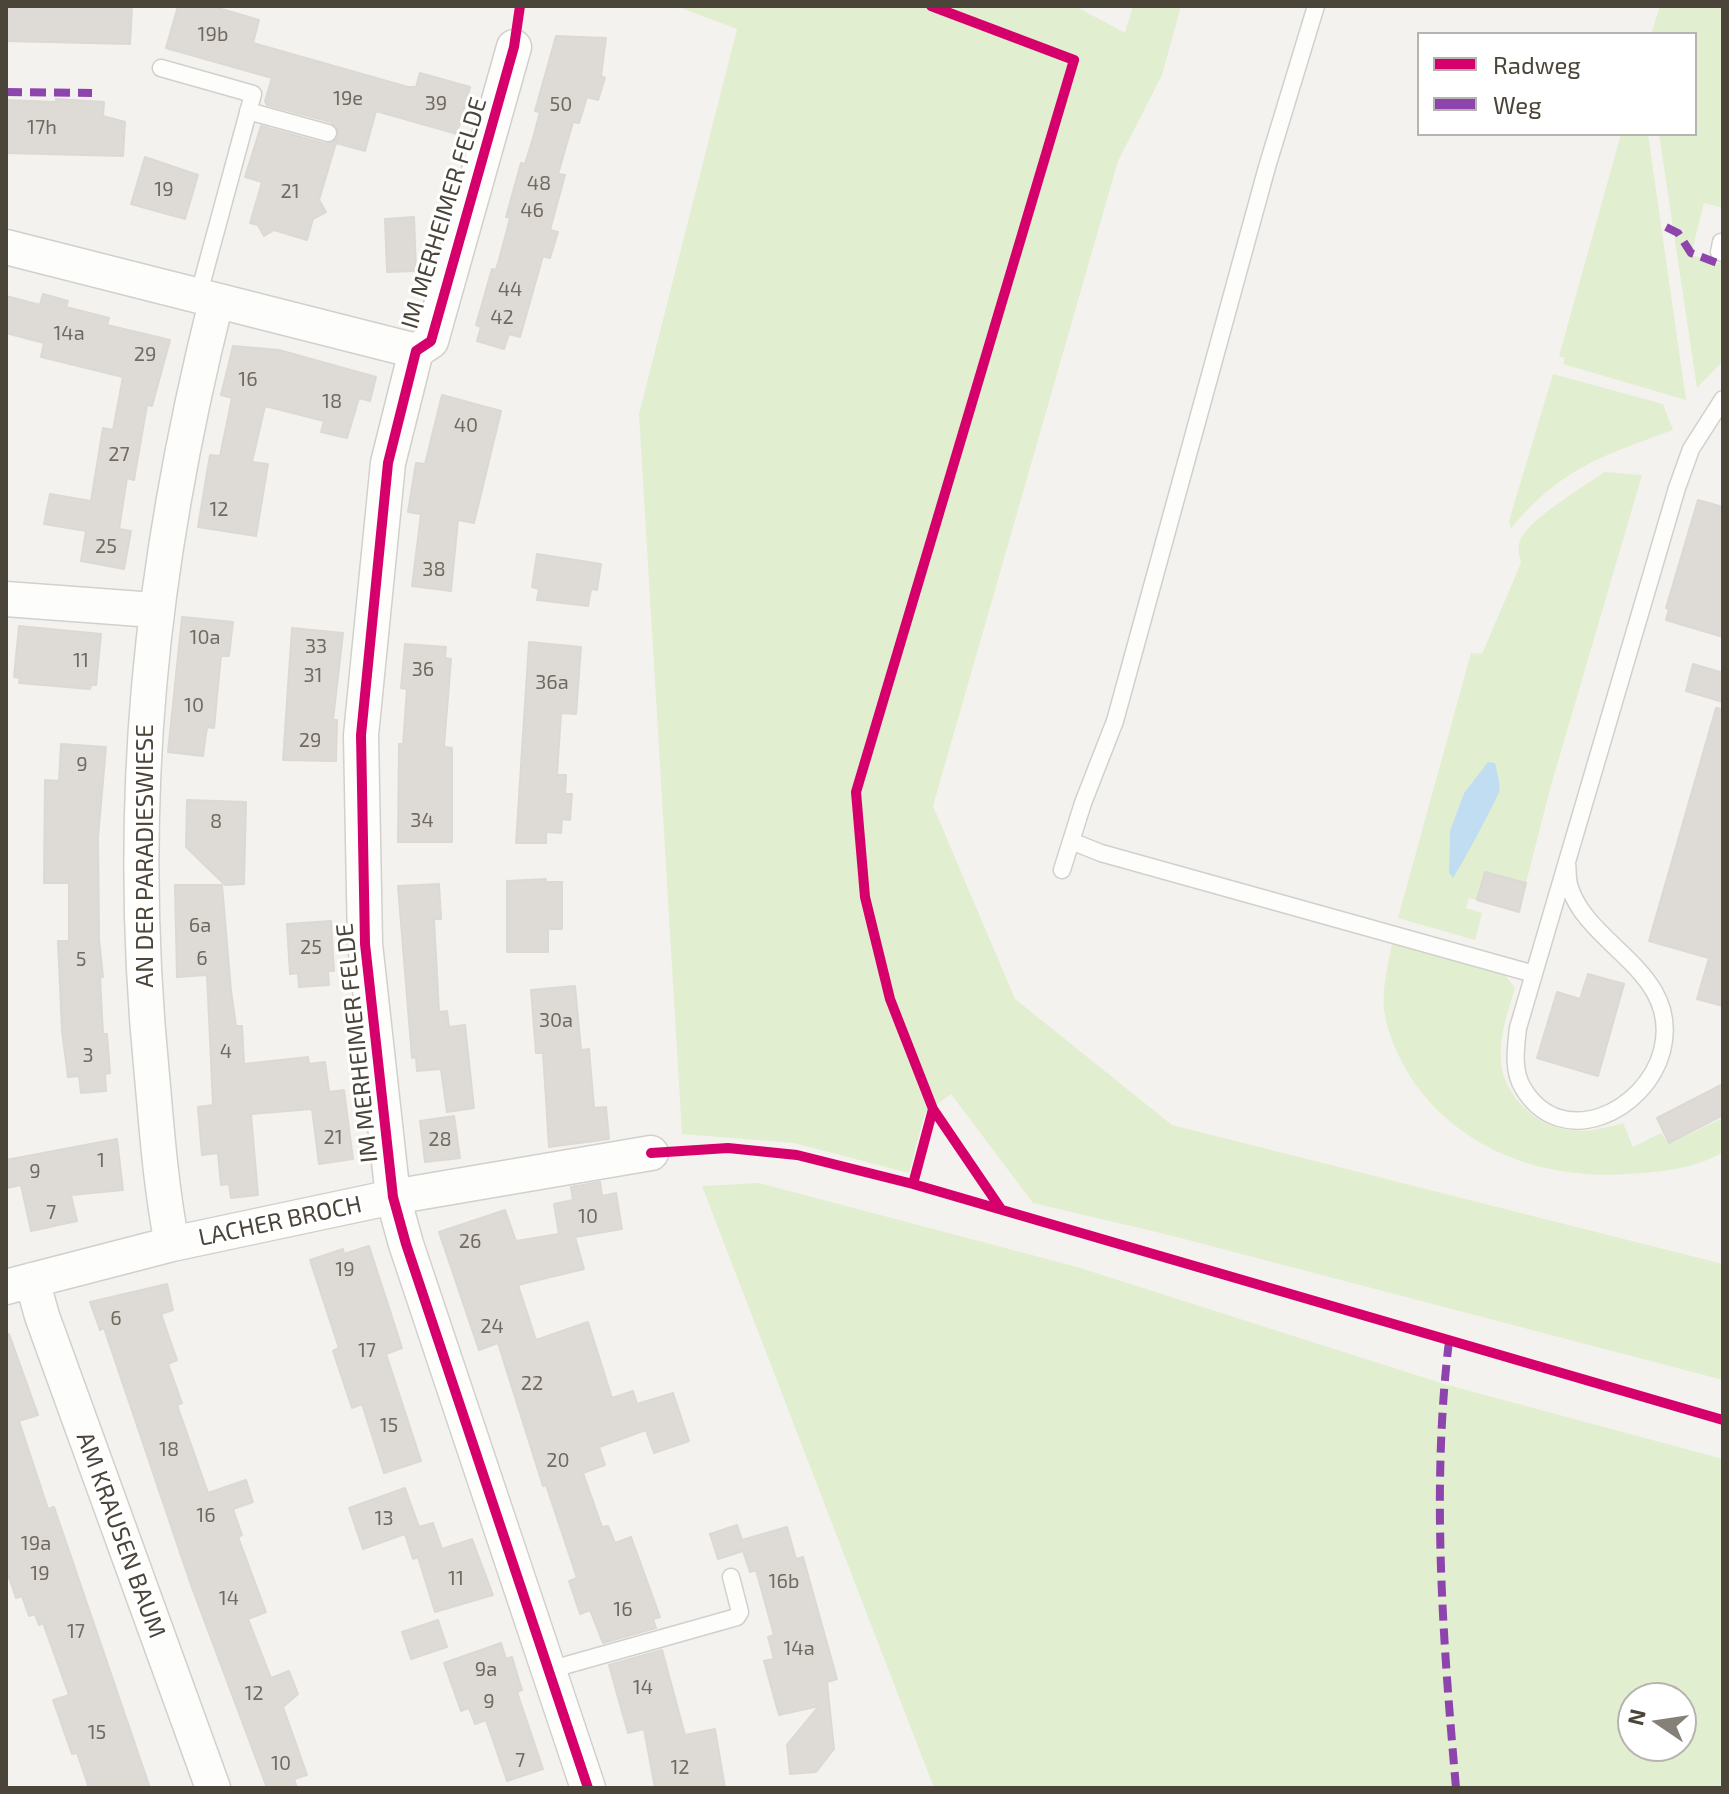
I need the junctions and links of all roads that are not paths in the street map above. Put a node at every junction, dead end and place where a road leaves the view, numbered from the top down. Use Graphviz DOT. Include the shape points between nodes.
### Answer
graph roads {
  1 [pos="1316,6"];
  2 [pos="514,47"];
  3 [pos="161,68"];
  4 [pos="248,111"];
  5 [pos="328,133"];
  6 [pos="6,247"];
  7 [pos="207,299"];
  8 [pos="416,351"];
  9 [pos="1723,399"];
  10 [pos="6,599"];
  11 [pos="154,610"];
  12 [pos="1071,841"];
  13 [pos="1567,863"];
  14 [pos="1062,870"];
  15 [pos="1534,974"];
  16 [pos="651,1153"];
  17 [pos="393,1197"];
  18 [pos="172,1244"];
  19 [pos="19,1284"];
  20 [pos="731,1577"];
  21 [pos="549,1670"];
  22 [pos="213,1788"];
  23 [pos="588,1788"];
  1 -- 12 [label="lane" via="1115,721"];
  2 -- 8 [label="street, IM MERHEIMER FELDE" via="431,341"];
  3 -- 4 [label="lane" via="253,94"];
  4 -- 5 [label="lane"];
  4 -- 7 [label="lane"];
  6 -- 7 [label="street"];
  7 -- 8 [label="street"];
  7 -- 11 [label="street, AN DER PARADIESWIESE"];
  8 -- 17 [label="street, IM MERHEIMER FELDE" via="388,463 361,735 365,944"];
  9 -- 13 [label="lane" via="1691,449 1677,488"];
  10 -- 11 [label="street"];
  11 -- 18 [label="street, AN DER PARADIESWIESE" via="141,752 140,916 160,1167"];
  12 -- 14 [label="lane"];
  12 -- 15 [label="lane"];
  13 -- 15 [label="lane"];
  13 -- 15 [label="lane" via="1570,889 1655,990 1664,1013 1662,1051 1645,1089 1621,1109 1568,1120 1546,1112 1522,1087 1515,1059 1518,1028"];
  16 -- 17 [label="street, LACHER BROCH"];
  17 -- 18 [label="street, LACHER BROCH"];
  17 -- 21 [label="street, IM MERHEIMER FELDE"];
  18 -- 19 [label="street, LACHER BROCH"];
  19 -- 22 [label="street, AM KRAUSEN BAUM" via="42,1316"];
  20 -- 21 [label="lane" via="737,1617"];
  21 -- 23 [label="street, IM MERHEIMER FELDE"];
}
